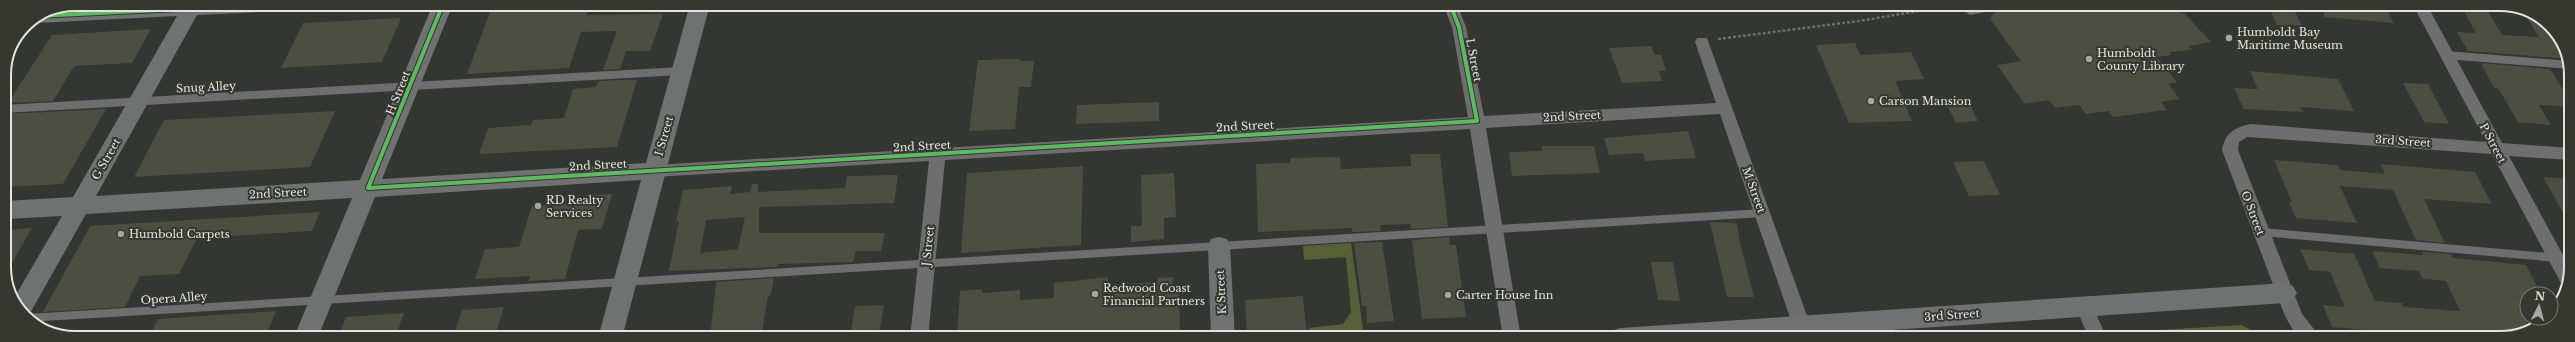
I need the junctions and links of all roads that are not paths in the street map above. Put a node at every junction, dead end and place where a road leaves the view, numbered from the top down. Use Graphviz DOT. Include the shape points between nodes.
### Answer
graph roads {
  1 [pos="147,11"];
  2 [pos="190,11"];
  3 [pos="440,11"];
  4 [pos="698,11"];
  5 [pos="1453,11"];
  6 [pos="2423,11"];
  7 [pos="53,15"];
  8 [pos="1702,42"];
  9 [pos="2446,55"];
  10 [pos="2563,64"];
  11 [pos="682,71"];
  12 [pos="409,88"];
  13 [pos="138,102"];
  14 [pos="1724,108"];
  15 [pos="11,109"];
  16 [pos="1477,121"];
  17 [pos="2237,134"];
  18 [pos="2496,148"];
  19 [pos="938,154"];
  20 [pos="2564,154"];
  21 [pos="654,171"];
  22 [pos="368,188"];
  23 [pos="79,205"];
  24 [pos="11,210"];
  25 [pos="1762,213"];
  26 [pos="1493,228"];
  27 [pos="2260,232"];
  28 [pos="1219,246"];
  29 [pos="2563,258"];
  30 [pos="926,263"];
  31 [pos="624,282"];
  32 [pos="2284,293"];
  33 [pos="322,300"];
  34 [pos="23,304"];
  35 [pos="2084,306"];
  36 [pos="35,317"];
  37 [pos="309,331"];
  38 [pos="612,331"];
  39 [pos="920,331"];
  40 [pos="1224,331"];
  41 [pos="1511,331"];
  42 [pos="1804,331"];
  43 [pos="1815,331"];
  44 [pos="2095,331"];
  45 [pos="2304,331"];
  1 -- 7 [label="street"];
  2 -- 13 [label="street, G Street"];
  3 -- 12 [label="street, H Street"];
  4 -- 11 [label="street, I Street"];
  5 -- 16 [label="street, L Street" via="1459,27"];
  6 -- 9 [label="street, P Street"];
  8 -- 14 [label="street, M Street"];
  9 -- 10 [label="lane"];
  9 -- 18 [label="street, P Street"];
  11 -- 12 [label="lane, Snug Alley"];
  11 -- 21 [label="street, I Street"];
  12 -- 13 [label="lane, Snug Alley"];
  12 -- 22 [label="street, H Street"];
  13 -- 15 [label="lane, Snug Alley"];
  13 -- 23 [label="street, G Street"];
  14 -- 16 [label="street, 2nd Street"];
  14 -- 25 [label="street, M Street"];
  16 -- 19 [label="street, 2nd Street"];
  16 -- 26 [label="street, L Street"];
  17 -- 18 [label="street, 3rd Street" via="2251,130"];
  17 -- 27 [label="street, O Street" via="2230,150"];
  18 -- 20 [label="street, 3rd Street"];
  18 -- 29 [label="street, P Street"];
  19 -- 21 [label="street, 2nd Street"];
  19 -- 30 [label="street, J Street"];
  21 -- 22 [label="street, 2nd Street"];
  21 -- 31 [label="street, I Street"];
  22 -- 23 [label="street, 2nd Street"];
  22 -- 33 [label="street, H Street"];
  23 -- 24 [label="street, 2nd Street"];
  23 -- 34 [label="street, G Street"];
  25 -- 26 [label="lane, Opera Alley"];
  25 -- 42 [label="street, M Street"];
  26 -- 28 [label="lane, Opera Alley"];
  26 -- 41 [label="street, L Street"];
  27 -- 29 [label="lane"];
  27 -- 32 [label="street, O Street"];
  28 -- 30 [label="lane, Opera Alley"];
  28 -- 40 [label="street, K Street"];
  30 -- 31 [label="lane, Opera Alley"];
  30 -- 39 [label="street, J Street"];
  31 -- 33 [label="lane, Opera Alley"];
  31 -- 38 [label="street, I Street"];
  32 -- 35 [label="street, 3rd Street"];
  32 -- 45 [label="street, O Street" via="2299,326"];
  33 -- 36 [label="lane, Opera Alley"];
  33 -- 37 [label="street, H Street"];
  35 -- 43 [label="street, 3rd Street"];
  35 -- 44 [label="street"];
}
